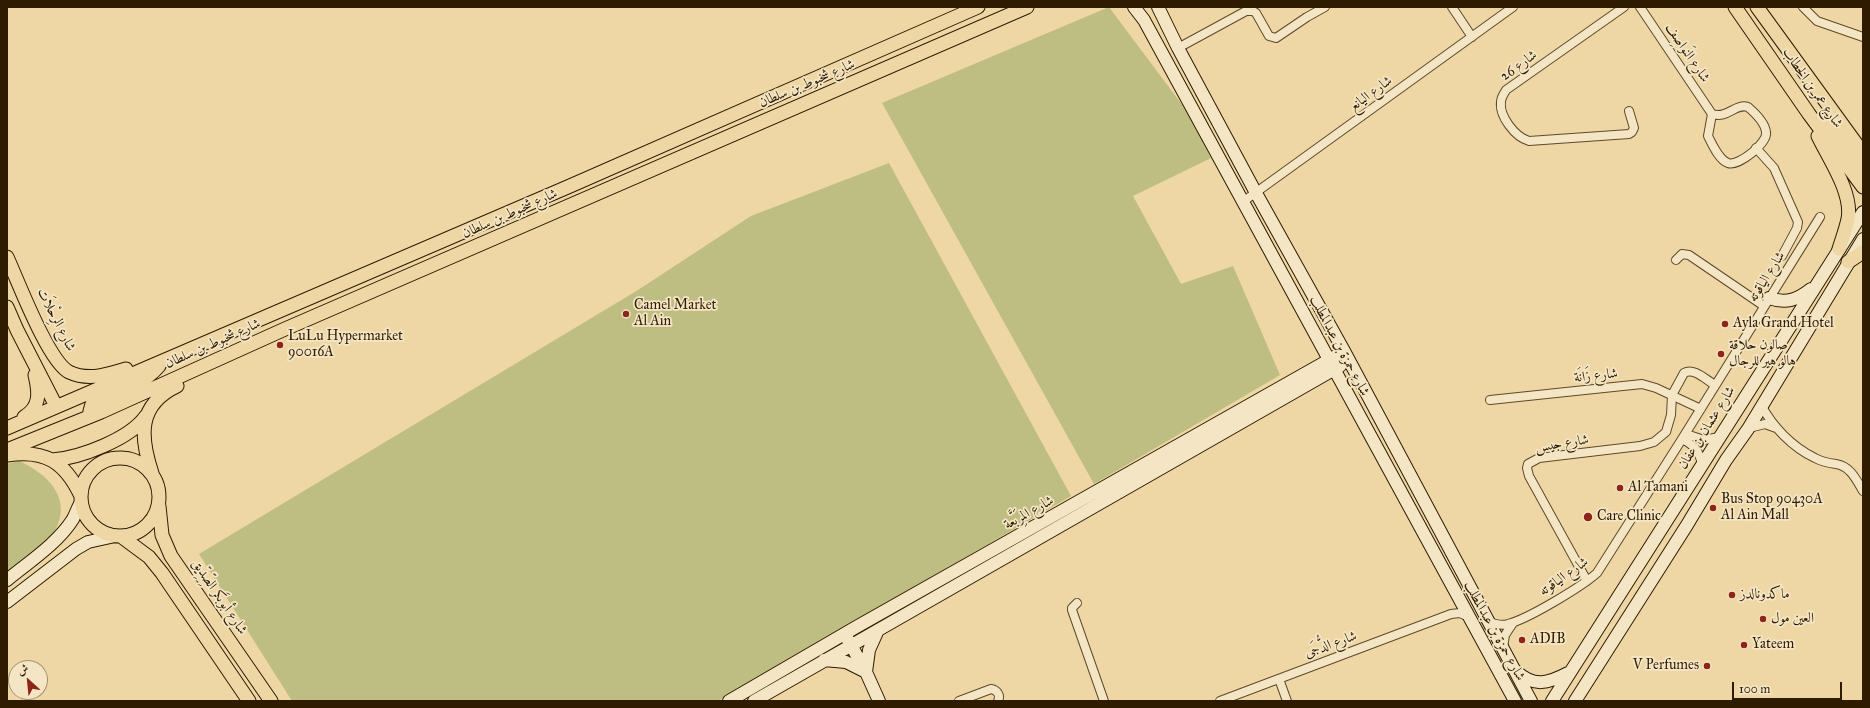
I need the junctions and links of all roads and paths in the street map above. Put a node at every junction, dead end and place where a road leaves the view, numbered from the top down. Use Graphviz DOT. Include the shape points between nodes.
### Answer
graph roads {
  1 [pos="978,7"];
  2 [pos="1026,7"];
  3 [pos="1134,7"];
  4 [pos="1158,7"];
  5 [pos="1325,7"];
  6 [pos="1452,7"];
  7 [pos="1513,7"];
  8 [pos="1624,7"];
  9 [pos="1640,7"];
  10 [pos="1735,7"];
  11 [pos="1758,7"];
  12 [pos="1803,7"];
  13 [pos="1472,37"];
  14 [pos="1863,37"];
  15 [pos="1178,48"];
  16 [pos="1630,111"];
  17 [pos="1712,114"];
  18 [pos="1810,114"];
  19 [pos="1756,148"];
  20 [pos="1863,153"];
  21 [pos="1863,171"];
  22 [pos="1863,187"];
  23 [pos="1256,193"];
  24 [pos="1244,201"];
  25 [pos="1863,212"];
  26 [pos="1820,216"];
  27 [pos="1863,240"];
  28 [pos="1839,249"];
  29 [pos="1863,252"];
  30 [pos="1782,256"];
  31 [pos="7,257"];
  32 [pos="1676,260"];
  33 [pos="1848,262"];
  34 [pos="1815,286"];
  35 [pos="25,296"];
  36 [pos="1767,302"];
  37 [pos="7,306"];
  38 [pos="285,329"];
  39 [pos="32,360"];
  40 [pos="164,360"];
  41 [pos="1339,361"];
  42 [pos="1715,385"];
  43 [pos="1672,395"];
  44 [pos="1490,400"];
  45 [pos="1761,405"];
  46 [pos="56,406"];
  47 [pos="1701,409"];
  48 [pos="96,414"];
  49 [pos="147,415"];
  50 [pos="7,427"];
  51 [pos="1776,428"];
  52 [pos="1748,429"];
  53 [pos="1684,436"];
  54 [pos="1719,437"];
  55 [pos="7,450"];
  56 [pos="7,455"];
  57 [pos="52,460"];
  58 [pos="1702,464"];
  59 [pos="153,476"];
  60 [pos="1863,491"];
  61 [pos="81,499"];
  62 [pos="159,504"];
  63 [pos="119,536"];
  64 [pos="7,580"];
  65 [pos="1587,581"];
  66 [pos="1458,597"];
  67 [pos="7,602"];
  68 [pos="1077,603"];
  69 [pos="1451,614"];
  70 [pos="1469,617"];
  71 [pos="1487,621"];
  72 [pos="1514,622"];
  73 [pos="878,630"];
  74 [pos="847,632"];
  75 [pos="853,643"];
  76 [pos="1503,649"];
  77 [pos="824,660"];
  78 [pos="1513,668"];
  79 [pos="866,672"];
  80 [pos="1569,672"];
  81 [pos="1279,679"];
  82 [pos="249,701"];
  83 [pos="271,701"];
  84 [pos="729,701"];
  85 [pos="754,701"];
  86 [pos="879,701"];
  87 [pos="959,701"];
  88 [pos="998,701"];
  89 [pos="1104,701"];
  90 [pos="1220,701"];
  91 [pos="1287,701"];
  92 [pos="1515,701"];
  93 [pos="1531,701"];
  94 [pos="1552,701"];
  95 [pos="1575,701"];
  1 -- 40 [label="main road, شارع شخبوط بن سلطان"];
  2 -- 38 [label="main road, شارع شخبوط بن سلطان"];
  3 -- 24 [label="street, شارع حمزة بن عبدالمطلب" via="1144,20"];
  4 -- 15 [label="street, شارع حمزة بن عبدالمطلب"];
  5 -- 15 [label="street" via="1276,38 1269,36 1256,13 1246,11"];
  6 -- 13 [label="street"];
  7 -- 13 [label="street, شارع اليانع"];
  8 -- 16 [label="street, شارع 26" via="1506,90 1501,99 1501,107 1513,130 1528,141 1630,134 1634,128"];
  9 -- 17 [label="street, شارع النَواصِف"];
  10 -- 18 [label="main road, شارع عمر بن الخطاب"];
  11 -- 20 [label="main road, شارع عمر بن الخطاب"];
  12 -- 14 [label="street" via="1817,21"];
  13 -- 23 [label="street, شارع اليانع"];
  15 -- 23 [label="street, شارع حمزة بن عبدالمطلب"];
  17 -- 19 [label="street" via="1722,115 1741,106 1748,107 1762,123 1766,132 1763,141"];
  17 -- 19 [label="street" via="1708,136 1722,159 1731,164 1736,163"];
  18 -- 21 [label="main road" via="1835,133"];
  18 -- 22 [label="main road, شارع عمر بن الخطاب"];
  18 -- 28 [label="main road" via="1848,201 1848,220"];
  19 -- 30 [label="street" via="1774,168 1798,222 1798,228"];
  23 -- 24 [label="street, شارع اليانع"];
  23 -- 41 [label="street, شارع حمزة بن عبدالمطلب"];
  24 -- 41 [label="street, شارع حمزة بن عبدالمطلب"];
  25 -- 28 [label="street, شارع عثمان بن عفان"];
  26 -- 36 [label="street, شارع الياقوته"];
  27 -- 33 [label="street"];
  28 -- 34 [label="street, شارع عثمان بن عفان"];
  29 -- 33 [label="main road"];
  31 -- 35 [label="main road, شارع الرِحْلاَت"];
  32 -- 36 [label="street" via="1682,254 1689,255"];
  33 -- 45 [label="street"];
  34 -- 36 [label="street" via="1790,301"];
  34 -- 54 [label="street, شارع عثمان بن عفان"];
  35 -- 37 [label="main road"];
  35 -- 40 [label="main road, شارع الرِحْلاَت" via="50,350 57,361 69,371 92,377"];
  36 -- 42 [label="street, شارع الياقوته"];
  37 -- 39 [label="main road"];
  38 -- 48 [label="main road, شارع شخبوط بن سلطان"];
  38 -- 49 [label="main road" via="269,344 166,391 155,401"];
  39 -- 46 [label="main road"];
  39 -- 50 [label="main road" via="38,386 37,405 30,413"];
  40 -- 46 [label="main road, شارع شخبوط بن سلطان"];
  40 -- 48 [label="main road" via="141,382 92,404 90,411"];
  41 -- 66 [label="street, شارع حمزة بن عبدالمطلب"];
  41 -- 71 [label="street, شارع حمزة بن عبدالمطلب" via="1369,415 1395,449"];
  41 -- 73 [label="street, شارع المِرَبَّعة"];
  41 -- 74 [label="street, شارع المِرَبَّعة"];
  42 -- 43 [label="street" via="1693,371 1687,371"];
  42 -- 47 [label="street, شارع الياقوته"];
  43 -- 44 [label="street, شارع زَانَة" via="1642,384"];
  43 -- 47 [label="street, شارع زَانَة"];
  43 -- 65 [label="street, شارع جيس" via="1670,424 1666,432 1654,442 1640,446 1539,458 1528,464 1529,476"];
  45 -- 51 [label="street"];
  45 -- 52 [label="street"];
  46 -- 50 [label="main road, شارع شخبوط بن سلطان"];
  47 -- 53 [label="street, شارع الياقوته"];
  48 -- 55 [label="main road, شارع شخبوط بن سلطان"];
  49 -- 57 [label="main road" via="137,427 119,439 72,457"];
  49 -- 59 [label="main road" via="144,427 145,448"];
  51 -- 52 [label="street" via="1765,424"];
  51 -- 60 [label="street" via="1813,457 1849,470"];
  52 -- 95 [label="street"];
  53 -- 54 [label="street" via="1704,440"];
  53 -- 58 [label="street" via="1698,451"];
  53 -- 65 [label="street, شارع الياقوته" via="1600,569"];
  54 -- 58 [label="street, شارع عثمان بن عفان"];
  56 -- 57 [label="main road" via="33,453"];
  57 -- 61 [label="main road" via="67,472"];
  58 -- 80 [label="street, شارع عثمان بن عفان"];
  59 -- 61 [label="main road" via="149,470 136,462 129,459 114,459 93,469 84,481"];
  59 -- 62 [label="main road" via="159,490"];
  61 -- 63 [label="main road" via="84,514 92,525 103,533"];
  61 -- 64 [label="street" via="73,519 65,529"];
  62 -- 63 [label="main road" via="149,524 137,533"];
  62 -- 83 [label="main road, شارع أبوبَكر الصِّدِّيق" via="162,535 166,547"];
  63 -- 67 [label="street" via="88,542 76,549"];
  63 -- 82 [label="main road" via="149,557 162,573"];
  65 -- 72 [label="street, شارع الياقوته"];
  66 -- 69 [label="street" via="1457,607"];
  66 -- 70 [label="street, شارع حمزة بن عبدالمطلب"];
  68 -- 89 [label="street" via="1072,610"];
  69 -- 70 [label="street"];
  69 -- 81 [label="street, شارع الدُّجَى"];
  70 -- 92 [label="street, شارع حمزة بن عبدالمطلب"];
  71 -- 72 [label="street, شارع الياقوته" via="1500,625"];
  71 -- 76 [label="street, شارع حمزة بن عبدالمطلب"];
  72 -- 76 [label="street" via="1505,634"];
  73 -- 75 [label="street, شارع المِرَبَّعة"];
  73 -- 79 [label="street" via="869,650"];
  74 -- 75 [label="street"];
  74 -- 84 [label="street, شارع المِرَبَّعة"];
  75 -- 77 [label="street, شارع المِرَبَّعة"];
  75 -- 79 [label="street" via="863,658"];
  76 -- 78 [label="street, شارع حمزة بن عبدالمطلب"];
  77 -- 79 [label="street" via="846,662"];
  77 -- 85 [label="street, شارع المِرَبَّعة"];
  78 -- 80 [label="street" via="1526,679 1547,682"];
  78 -- 93 [label="street, شارع حمزة بن عبدالمطلب"];
  79 -- 86 [label="street"];
  80 -- 94 [label="street, شارع عثمان بن عفان"];
  81 -- 90 [label="street, شارع الدُّجَى"];
  81 -- 91 [label="street"];
  87 -- 88 [label="street" via="991,689 998,694"];
}
